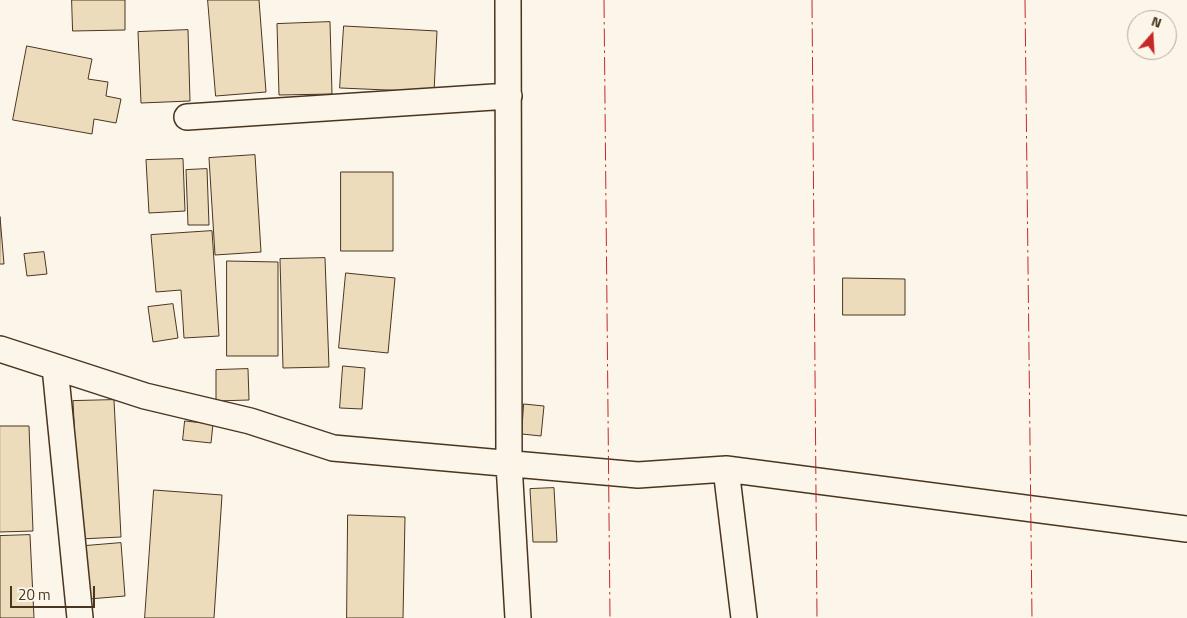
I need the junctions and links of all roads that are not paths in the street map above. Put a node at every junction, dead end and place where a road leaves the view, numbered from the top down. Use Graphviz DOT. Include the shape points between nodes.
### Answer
graph roads {
  1 [pos="508,0"];
  2 [pos="509,96"];
  3 [pos="187,117"];
  4 [pos="0,349"];
  5 [pos="55,368"];
  6 [pos="509,464"];
  7 [pos="726,469"];
  8 [pos="1187,529"];
  9 [pos="80,618"];
  10 [pos="518,618"];
  11 [pos="744,618"];
  1 -- 2 [label="street"];
  2 -- 3 [label="street"];
  2 -- 6 [label="street"];
  4 -- 5 [label="street"];
  5 -- 6 [label="street" via="145,396 250,421 333,448"];
  5 -- 9 [label="street"];
  6 -- 7 [label="street" via="638,475"];
  6 -- 10 [label="street"];
  7 -- 8 [label="street"];
  7 -- 11 [label="street"];
}
